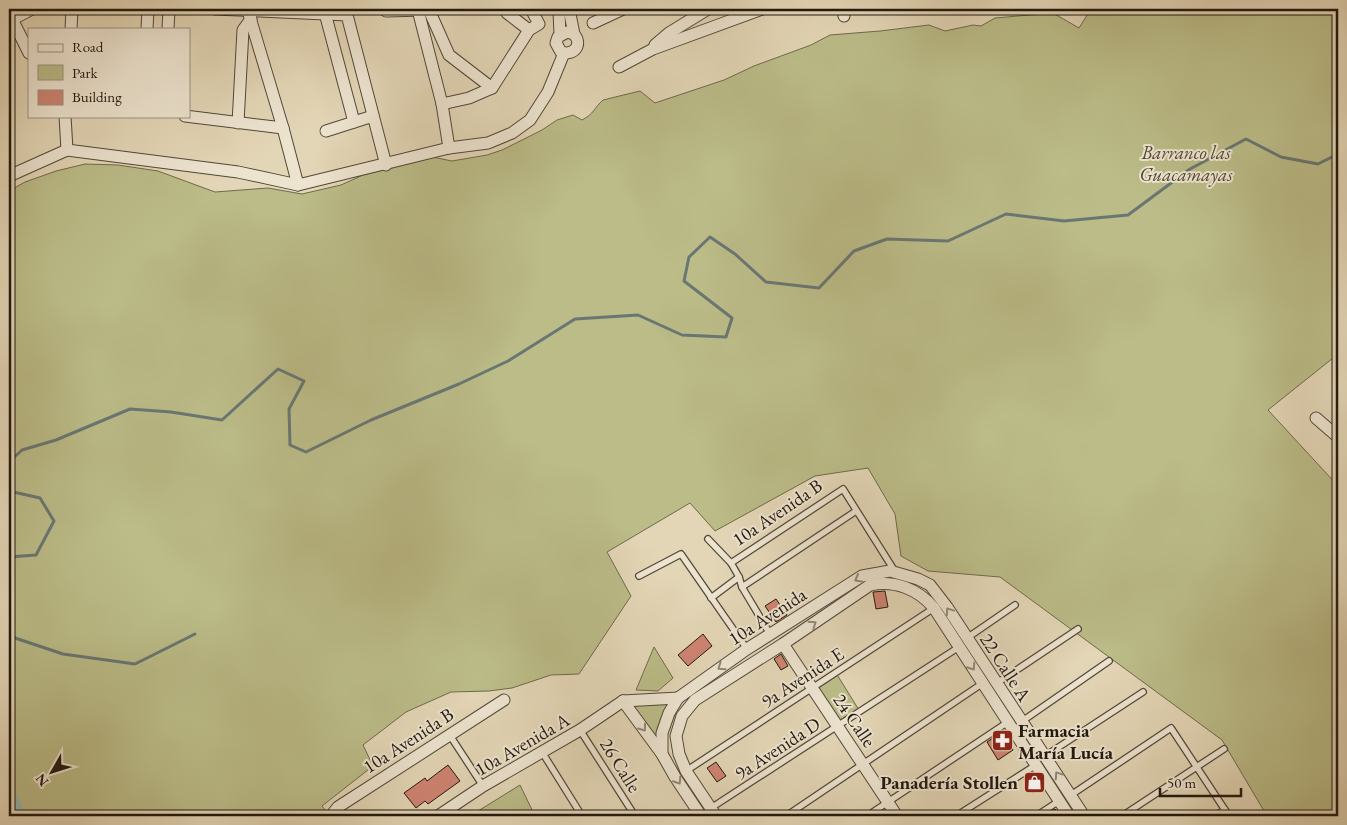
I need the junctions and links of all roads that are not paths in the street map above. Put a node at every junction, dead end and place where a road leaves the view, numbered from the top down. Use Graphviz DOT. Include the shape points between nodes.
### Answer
graph roads {
  1 [pos="32,9"];
  2 [pos="72,9"];
  3 [pos="148,9"];
  4 [pos="169,9"];
  5 [pos="215,9"];
  6 [pos="505,9"];
  7 [pos="531,9"];
  8 [pos="557,9"];
  9 [pos="569,9"];
  10 [pos="623,9"];
  11 [pos="708,9"];
  12 [pos="759,9"];
  13 [pos="426,10"];
  14 [pos="386,12"];
  15 [pos="325,13"];
  16 [pos="249,15"];
  17 [pos="10,20"];
  18 [pos="593,23"];
  19 [pos="71,28"];
  20 [pos="146,28"];
  21 [pos="168,28"];
  22 [pos="529,30"];
  23 [pos="560,34"];
  24 [pos="574,34"];
  25 [pos="653,48"];
  26 [pos="28,51"];
  27 [pos="564,53"];
  28 [pos="619,67"];
  29 [pos="492,88"];
  30 [pos="442,104"];
  31 [pos="373,116"];
  32 [pos="190,117"];
  33 [pos="63,120"];
  34 [pos="354,122"];
  35 [pos="238,123"];
  36 [pos="283,128"];
  37 [pos="326,131"];
  38 [pos="448,148"];
  39 [pos="67,150"];
  40 [pos="386,165"];
  41 [pos="9,176"];
  42 [pos="298,185"];
  43 [pos="1316,418"];
  44 [pos="1338,436"];
  45 [pos="856,511"];
  46 [pos="708,539"];
  47 [pos="731,564"];
  48 [pos="900,573"];
  49 [pos="640,576"];
  50 [pos="739,577"];
  51 [pos="930,585"];
  52 [pos="742,587"];
  53 [pos="910,589"];
  54 [pos="924,597"];
  55 [pos="711,598"];
  56 [pos="1015,605"];
  57 [pos="934,608"];
  58 [pos="1078,629"];
  59 [pos="770,634"];
  60 [pos="963,642"];
  61 [pos="783,644"];
  62 [pos="747,649"];
  63 [pos="1109,661"];
  64 [pos="983,683"];
  65 [pos="996,683"];
  66 [pos="812,689"];
  67 [pos="1143,692"];
  68 [pos="678,698"];
  69 [pos="504,700"];
  70 [pos="623,701"];
  71 [pos="1008,722"];
  72 [pos="1021,722"];
  73 [pos="838,727"];
  74 [pos="580,730"];
  75 [pos="449,734"];
  76 [pos="1224,749"];
  77 [pos="542,752"];
  78 [pos="662,754"];
  79 [pos="1045,756"];
  80 [pos="863,765"];
  81 [pos="1036,765"];
  82 [pos="1197,766"];
  83 [pos="686,771"];
  84 [pos="483,786"];
  85 [pos="1071,795"];
  86 [pos="1059,801"];
  87 [pos="888,802"];
  88 [pos="1225,810"];
  89 [pos="714,812"];
  90 [pos="333,814"];
  91 [pos="438,816"];
  92 [pos="582,816"];
  93 [pos="636,816"];
  94 [pos="701,816"];
  95 [pos="786,816"];
  96 [pos="867,816"];
  97 [pos="897,816"];
  98 [pos="956,816"];
  99 [pos="1036,816"];
  100 [pos="1069,816"];
  101 [pos="1084,816"];
  102 [pos="1122,816"];
  103 [pos="1214,816"];
  104 [pos="1229,816"];
  1 -- 17 [label="street"];
  2 -- 19 [label="street"];
  3 -- 20 [label="street"];
  4 -- 21 [label="street"];
  5 -- 16 [label="street"];
  6 -- 22 [label="street"];
  7 -- 22 [label="street" via="539,24"];
  8 -- 23 [label="street"];
  9 -- 24 [label="street"];
  10 -- 18 [label="street"];
  11 -- 25 [label="street" via="661,39"];
  12 -- 25 [label="street"];
  13 -- 14 [label="street"];
  13 -- 29 [label="street" via="450,57"];
  13 -- 30 [label="street"];
  15 -- 16 [label="street"];
  15 -- 31 [label="street" via="347,16"];
  15 -- 34 [label="street"];
  16 -- 35 [label="street" via="243,30"];
  16 -- 36 [label="street"];
  17 -- 26 [label="street"];
  22 -- 29 [label="street"];
  23 -- 24 [label="street"];
  23 -- 27 [label="street" via="556,43"];
  24 -- 27 [label="street" via="578,40 577,48 572,53"];
  25 -- 28 [label="street"];
  27 -- 38 [label="street" via="548,92 530,120 500,139"];
  29 -- 30 [label="street" via="469,98"];
  30 -- 38 [label="street"];
  31 -- 34 [label="street"];
  31 -- 40 [label="street"];
  32 -- 35 [label="street"];
  33 -- 39 [label="street"];
  34 -- 37 [label="street"];
  35 -- 36 [label="street"];
  36 -- 42 [label="street"];
  38 -- 40 [label="street"];
  39 -- 41 [label="street"];
  39 -- 42 [label="street" via="238,172"];
  40 -- 42 [label="street"];
  43 -- 44 [label="street"];
  45 -- 47 [label="lane, 10a Avenida B" via="843,489"];
  45 -- 48 [label="lane"];
  45 -- 52 [label="lane"];
  46 -- 47 [label="lane"];
  47 -- 50 [label="lane"];
  48 -- 51 [label="street"];
  48 -- 59 [label="street, 10a Avenida, one-way" via="890,571 862,576"];
  49 -- 55 [label="lane" via="680,554"];
  50 -- 52 [label="lane"];
  50 -- 55 [label="lane"];
  51 -- 54 [label="street"];
  60 -- 51 [label="street, 22 Calle A, one-way" via="947,607"];
  52 -- 59 [label="lane"];
  53 -- 54 [label="street, 22 Calle A"];
  61 -- 53 [label="street, 10a Avenida, one-way" via="870,585 894,584"];
  54 -- 57 [label="street, 22 Calle A"];
  55 -- 62 [label="lane"];
  56 -- 60 [label="lane, 9a Avenida D"];
  57 -- 60 [label="street, 22 Calle A"];
  57 -- 66 [label="lane, 9a Avenida E"];
  58 -- 65 [label="lane"];
  59 -- 62 [label="street, 10a Avenida"];
  60 -- 64 [label="street, 22 Calle A, one-way"];
  60 -- 65 [label="street, 22 Calle A"];
  60 -- 73 [label="lane, 9a Avenida D"];
  61 -- 66 [label="street, 24 Calle"];
  61 -- 83 [label="street, 10a Avenida" via="695,700 682,716 676,736"];
  62 -- 68 [label="street, 10a Avenida, one-way"];
  63 -- 72 [label="lane"];
  64 -- 71 [label="street, 22 Calle A"];
  64 -- 80 [label="lane"];
  65 -- 72 [label="street, 22 Calle A"];
  66 -- 73 [label="street, 24 Calle"];
  66 -- 83 [label="lane, 9a Avenida E"];
  67 -- 79 [label="lane"];
  68 -- 70 [label="street"];
  68 -- 78 [label="street, 10a Avenida" via="662,733"];
  69 -- 75 [label="street, 10a Avenida B"];
  70 -- 74 [label="street, 10a Avenida A"];
  70 -- 78 [label="street, one-way"];
  71 -- 81 [label="street, 22 Calle A"];
  71 -- 87 [label="lane"];
  72 -- 79 [label="street, 22 Calle A"];
  73 -- 80 [label="street, 24 Calle"];
  73 -- 89 [label="lane, 9a Avenida D"];
  74 -- 77 [label="street, 10a Avenida A"];
  74 -- 93 [label="lane, 26 Calle"];
  75 -- 84 [label="lane"];
  75 -- 90 [label="street, 10a Avenida B" via="338,807"];
  76 -- 82 [label="lane"];
  77 -- 84 [label="street, 10a Avenida A"];
  77 -- 92 [label="lane"];
  78 -- 94 [label="street, one-way"];
  85 -- 79 [label="street, 22 Calle A, one-way"];
  80 -- 87 [label="street, 24 Calle"];
  80 -- 95 [label="lane"];
  81 -- 86 [label="street, 22 Calle A"];
  81 -- 98 [label="lane"];
  82 -- 85 [label="lane" via="1171,728"];
  82 -- 88 [label="lane"];
  82 -- 102 [label="lane"];
  83 -- 89 [label="street"];
  84 -- 91 [label="street, 10a Avenida A"];
  85 -- 101 [label="street, 22 Calle A"];
  86 -- 99 [label="lane"];
  86 -- 100 [label="street, 22 Calle A"];
  87 -- 96 [label="lane"];
  87 -- 97 [label="street, 24 Calle"];
  88 -- 103 [label="lane"];
  88 -- 104 [label="lane"];
}
